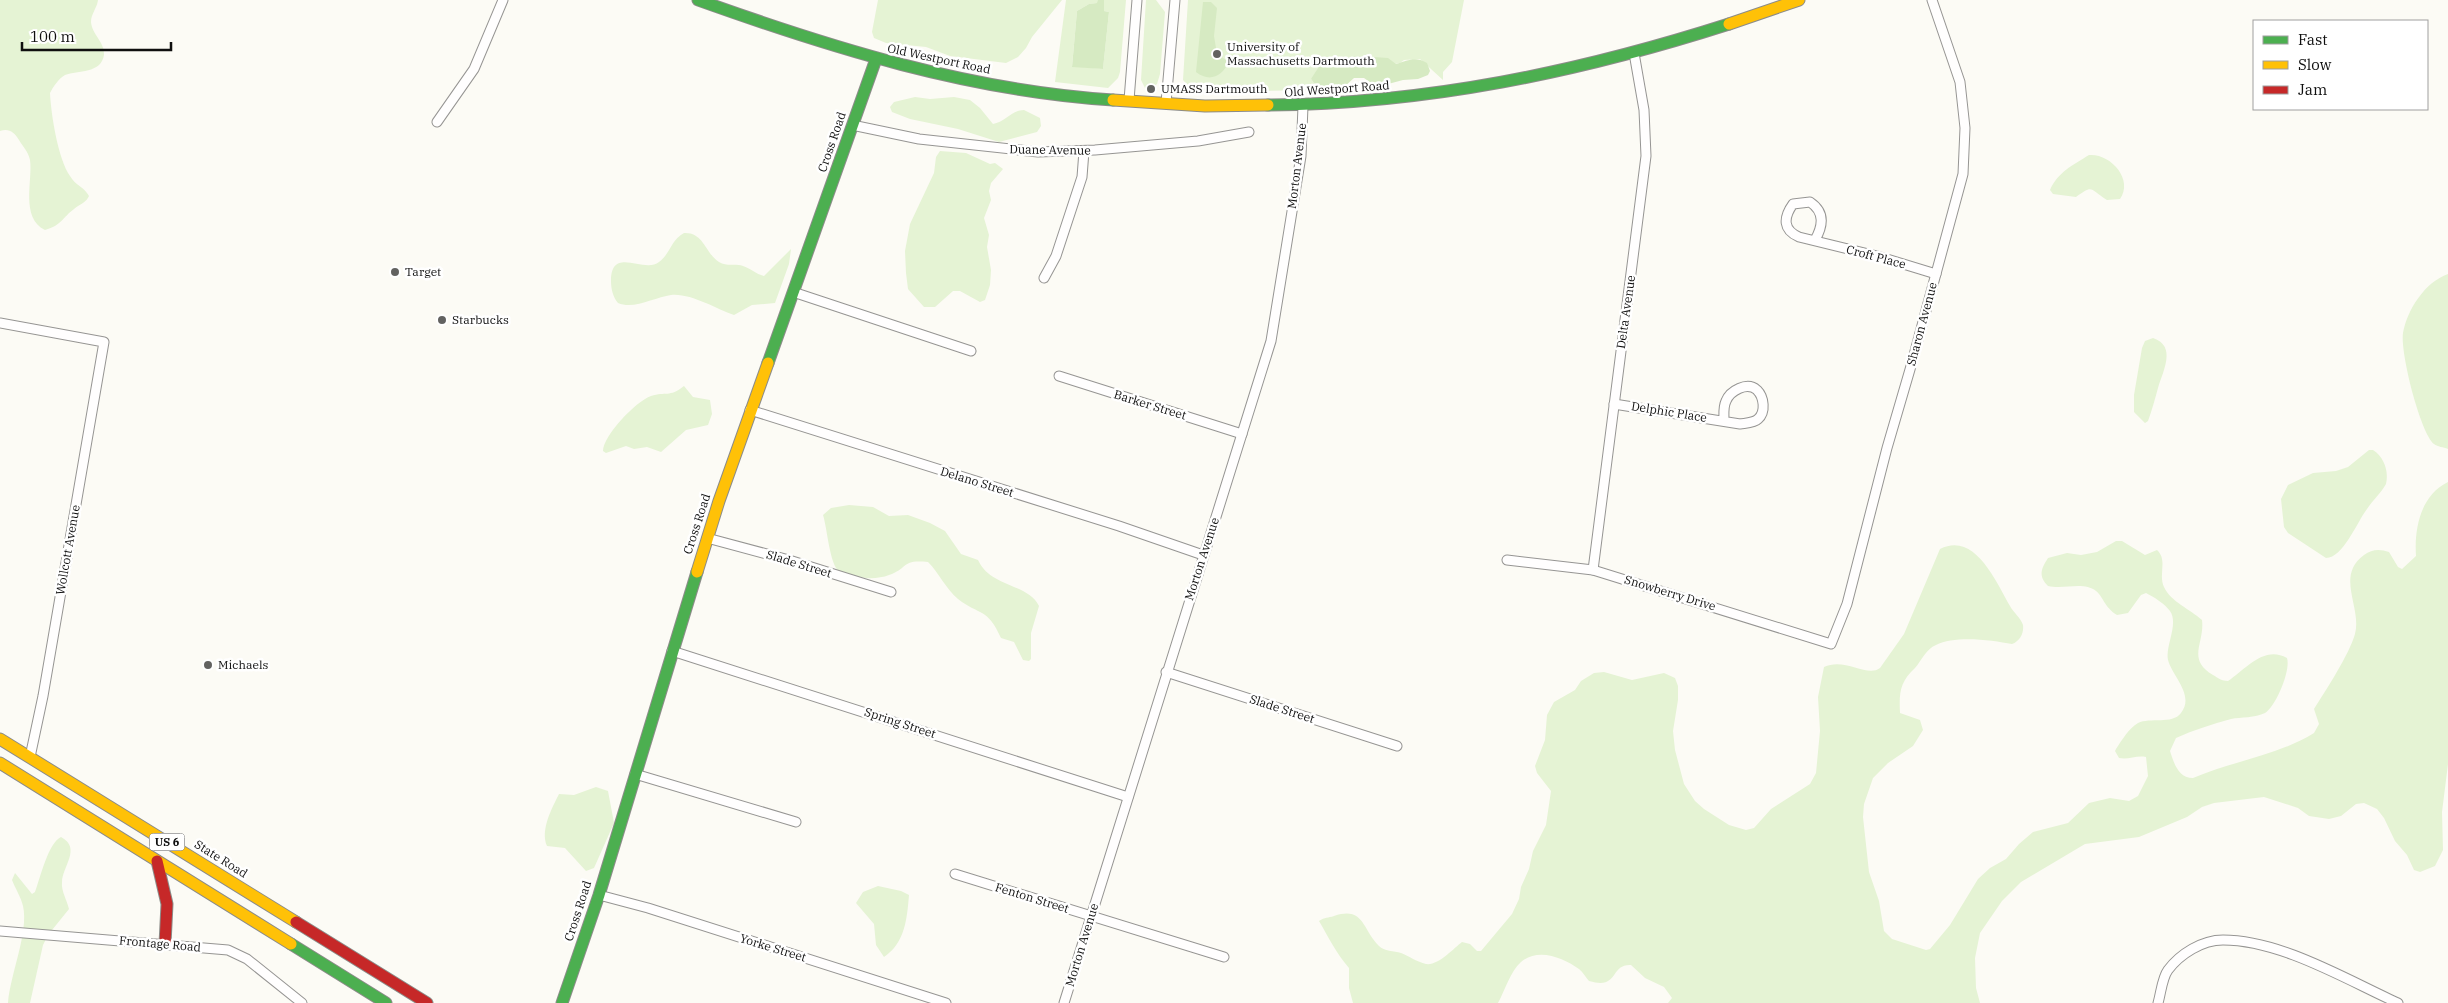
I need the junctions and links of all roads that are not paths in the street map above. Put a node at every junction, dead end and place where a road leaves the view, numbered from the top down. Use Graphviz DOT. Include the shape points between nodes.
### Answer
graph roads {
  1 [pos="503,0"];
  2 [pos="698,0"];
  3 [pos="1137,0"];
  4 [pos="1174,0"];
  5 [pos="1799,0"];
  6 [pos="1932,0"];
  7 [pos="1634,54"];
  8 [pos="876,59"];
  9 [pos="1129,100"];
  10 [pos="1166,103"];
  11 [pos="1304,106"];
  12 [pos="437,122"];
  13 [pos="852,125"];
  14 [pos="1249,132"];
  15 [pos="1084,151"];
  16 [pos="1815,240"];
  17 [pos="1936,274"];
  18 [pos="1044,278"];
  19 [pos="793,292"];
  20 [pos="0,324"];
  21 [pos="971,351"];
  22 [pos="1058,376"];
  23 [pos="1614,404"];
  24 [pos="750,410"];
  25 [pos="1724,420"];
  26 [pos="1242,434"];
  27 [pos="707,538"];
  28 [pos="1203,555"];
  29 [pos="1506,560"];
  30 [pos="1593,570"];
  31 [pos="891,592"];
  32 [pos="1830,645"];
  33 [pos="672,651"];
  34 [pos="1166,672"];
  35 [pos="0,739"];
  36 [pos="1397,746"];
  37 [pos="30,757"];
  38 [pos="0,764"];
  39 [pos="635,774"];
  40 [pos="1128,797"];
  41 [pos="796,822"];
  42 [pos="157,861"];
  43 [pos="955,874"];
  44 [pos="599,895"];
  45 [pos="1091,916"];
  46 [pos="0,931"];
  47 [pos="165,944"];
  48 [pos="1224,957"];
  49 [pos="302,1003"];
  50 [pos="386,1003"];
  51 [pos="427,1003"];
  52 [pos="562,1003"];
  53 [pos="946,1003"];
  54 [pos="1064,1003"];
  55 [pos="2158,1003"];
  56 [pos="2398,1003"];
  1 -- 12 [label="street" via="474,69"];
  2 -- 8 [label="main road, Old Westport Road" via="772,28"];
  3 -- 9 [label="street"];
  4 -- 10 [label="street"];
  5 -- 7 [label="main road, Old Westport Road"];
  6 -- 17 [label="street, Sharon Avenue" via="1960,82 1965,150 1962,174"];
  7 -- 11 [label="main road, Old Westport Road" via="1468,90"];
  7 -- 23 [label="street, Delta Avenue" via="1644,110 1646,156"];
  8 -- 9 [label="main road, Old Westport Road" via="1035,92"];
  8 -- 13 [label="main road, Cross Road"];
  9 -- 10 [label="main road, Old Westport Road"];
  10 -- 11 [label="main road, Old Westport Road"];
  11 -- 26 [label="street, Morton Avenue" via="1301,156 1279,300 1271,341"];
  13 -- 15 [label="street, Duane Avenue" via="919,139 1014,150"];
  13 -- 19 [label="main road, Cross Road"];
  14 -- 15 [label="street, Duane Avenue" via="1198,141"];
  15 -- 18 [label="street" via="1082,176 1056,256"];
  16 -- 16 [label="street, Croft Place" via="1790,233 1786,227 1793,204 1810,202 1817,207 1822,217 1821,229"];
  16 -- 17 [label="street, Croft Place"];
  17 -- 32 [label="street, Sharon Avenue" via="1847,604"];
  19 -- 21 [label="street"];
  19 -- 24 [label="main road, Cross Road"];
  20 -- 37 [label="street, Wollcott Avenue" via="104,342"];
  22 -- 26 [label="street, Barker Street"];
  23 -- 25 [label="street, Delphic Place"];
  23 -- 30 [label="street, Delta Avenue"];
  24 -- 27 [label="main road, Cross Road"];
  24 -- 28 [label="street, Delano Street"];
  25 -- 25 [label="street, Delphic Place" via="1740,424 1758,418 1763,410 1763,400 1757,390 1741,387 1730,393 1724,403"];
  26 -- 28 [label="street, Morton Avenue"];
  27 -- 31 [label="street, Slade Street"];
  27 -- 33 [label="main road, Cross Road"];
  28 -- 34 [label="street, Morton Avenue"];
  29 -- 30 [label="street, Snowberry Drive"];
  30 -- 32 [label="street, Snowberry Drive"];
  33 -- 39 [label="main road, Cross Road"];
  33 -- 40 [label="street, Spring Street"];
  34 -- 36 [label="street, Slade Street"];
  34 -- 40 [label="street, Morton Avenue"];
  35 -- 37 [label="main road, State Road / US 6"];
  37 -- 51 [label="main road, State Road / US 6"];
  38 -- 42 [label="main road, US 6"];
  39 -- 41 [label="street"];
  39 -- 44 [label="main road, Cross Road"];
  40 -- 45 [label="street, Morton Avenue"];
  42 -- 47 [label="main road" via="167,904"];
  42 -- 50 [label="main road, US 6"];
  43 -- 45 [label="street, Fenton Street"];
  44 -- 52 [label="main road, Cross Road"];
  44 -- 53 [label="street, Yorke Street"];
  45 -- 48 [label="street, Fenton Street"];
  45 -- 54 [label="street, Morton Avenue"];
  46 -- 47 [label="street, Frontage Road"];
  47 -- 49 [label="street, Frontage Road" via="214,948 240,955"];
  55 -- 56 [label="street" via="2167,972 2188,950 2222,940 2257,944 2295,956"];
}
